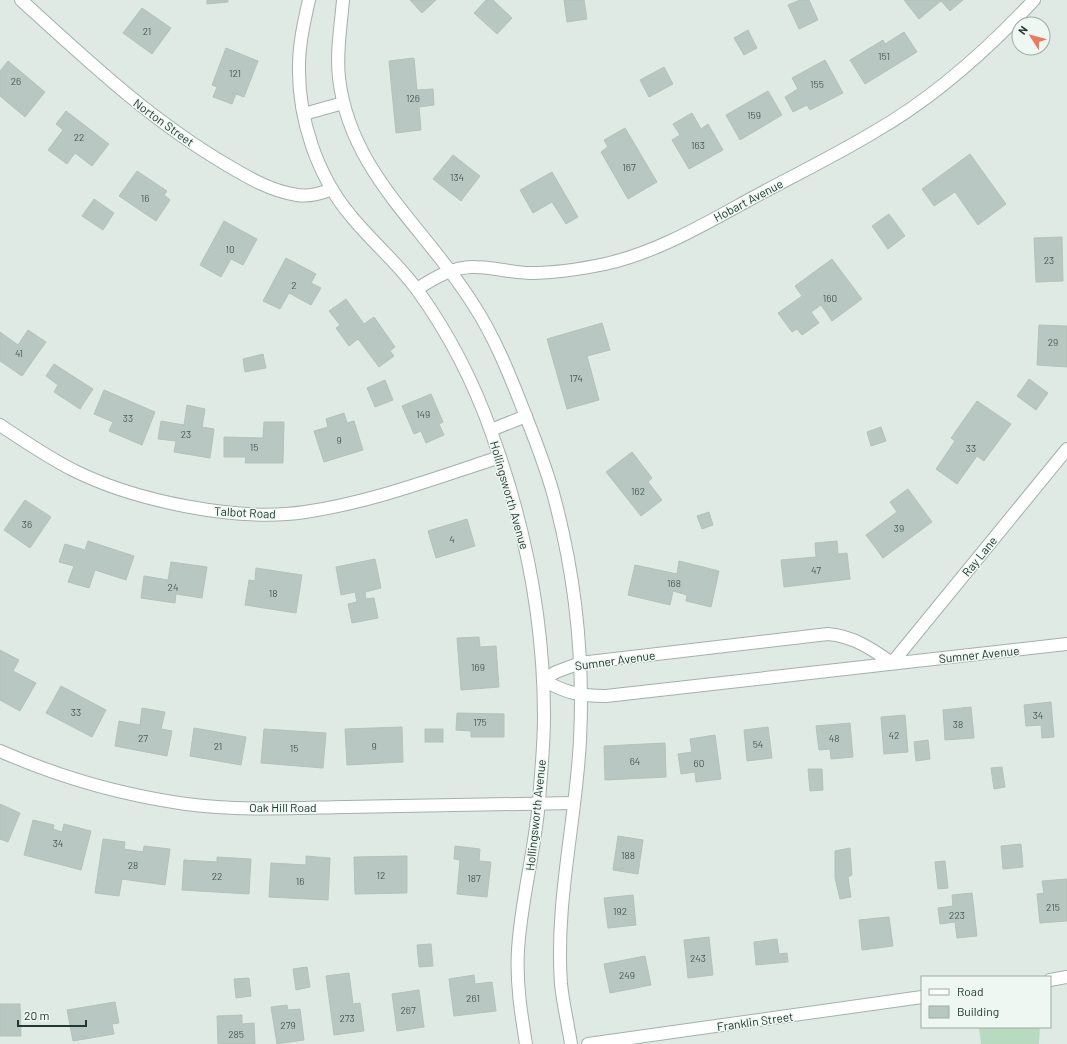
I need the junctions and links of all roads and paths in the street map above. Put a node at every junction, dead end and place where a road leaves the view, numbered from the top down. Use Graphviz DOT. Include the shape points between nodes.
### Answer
graph roads {
  1 [pos="21,0"];
  2 [pos="309,0"];
  3 [pos="343,0"];
  4 [pos="1034,0"];
  5 [pos="343,103"];
  6 [pos="304,114"];
  7 [pos="332,189"];
  8 [pos="451,271"];
  9 [pos="417,289"];
  10 [pos="526,416"];
  11 [pos="0,425"];
  12 [pos="491,430"];
  13 [pos="1067,449"];
  14 [pos="500,457"];
  15 [pos="1067,644"];
  16 [pos="580,663"];
  17 [pos="892,663"];
  18 [pos="543,680"];
  19 [pos="581,696"];
  20 [pos="0,751"];
  21 [pos="574,803"];
  22 [pos="539,804"];
  23 [pos="1067,977"];
  24 [pos="1051,980"];
  25 [pos="921,997"];
  26 [pos="526,1044"];
  27 [pos="571,1044"];
  28 [pos="588,1044"];
  1 -- 7 [label="street, Norton Street" via="134,100 170,129 210,155 257,182 286,193 310,196"];
  2 -- 6 [label="street, Hollingsworth Avenue" via="299,55 299,83"];
  3 -- 5 [label="street" via="339,74"];
  4 -- 8 [label="street, Hobart Avenue" via="962,68 891,122 682,236 624,259 565,271 524,272 472,267"];
  5 -- 6 [label="street"];
  5 -- 8 [label="street" via="352,130 368,162 389,194"];
  6 -- 7 [label="street, Hollingsworth Avenue" via="315,151"];
  7 -- 9 [label="street, Hollingsworth Avenue" via="351,217"];
  8 -- 9 [label="street, Hobart Avenue"];
  8 -- 10 [label="street" via="492,336"];
  9 -- 12 [label="street, Hollingsworth Avenue" via="462,365"];
  10 -- 12 [label="street"];
  10 -- 16 [label="street" via="552,491 567,553"];
  11 -- 14 [label="street, Talbot Road" via="55,460 92,479 163,501 209,510 243,513 286,514 342,505 386,494"];
  12 -- 14 [label="street, Hollingsworth Avenue"];
  13 -- 17 [label="street, Ray Lane"];
  14 -- 18 [label="street, Hollingsworth Avenue" via="517,509 527,552 535,599"];
  15 -- 17 [label="street, Sumner Avenue"];
  16 -- 17 [label="street, Sumner Avenue" via="828,634 852,639"];
  16 -- 18 [label="street, Sumner Avenue"];
  16 -- 19 [label="street"];
  17 -- 19 [label="street, Sumner Avenue" via="618,695"];
  18 -- 19 [label="street, Sumner Avenue" via="556,688"];
  18 -- 22 [label="street, Hollingsworth Avenue" via="544,720"];
  19 -- 21 [label="street" via="580,743"];
  20 -- 22 [label="street, Oak Hill Road" via="43,769 87,783 188,804 274,808"];
  21 -- 22 [label="street, Oak Hill Road"];
  21 -- 27 [label="street" via="561,946 561,985"];
  22 -- 26 [label="street, Hollingsworth Avenue" via="518,952 518,990"];
  23 -- 24 [label="street"];
  25 -- 28 [label="street, Franklin Street"];
}
